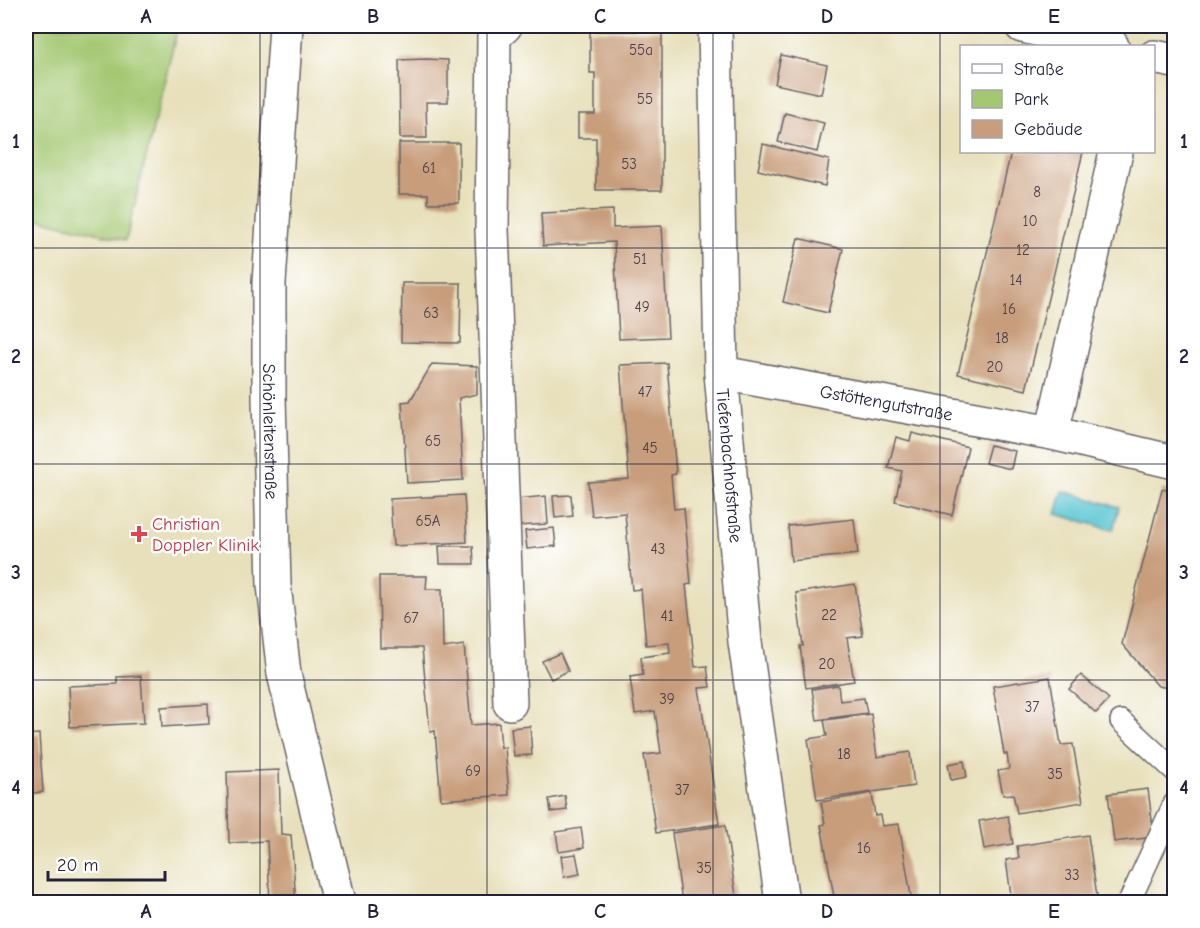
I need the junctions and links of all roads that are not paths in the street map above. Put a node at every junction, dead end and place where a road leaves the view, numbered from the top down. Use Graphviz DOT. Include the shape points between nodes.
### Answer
graph roads {
  1 [pos="286,26"];
  2 [pos="505,26"];
  3 [pos="715,26"];
  4 [pos="1022,26"];
  5 [pos="1098,38"];
  6 [pos="1155,57"];
  7 [pos="1174,61"];
  8 [pos="1116,153"];
  9 [pos="721,373"];
  10 [pos="1052,433"];
  11 [pos="1174,462"];
  12 [pos="510,703"];
  13 [pos="1121,721"];
  14 [pos="1174,770"];
  15 [pos="1174,804"];
  16 [pos="339,903"];
  17 [pos="782,903"];
  18 [pos="1129,903"];
  1 -- 16 [label="street, Schönleitenstraße" via="269,283 274,585 284,674"];
  2 -- 12 [label="street" via="494,36 492,230"];
  3 -- 9 [label="street, Tiefenbachhofstraße"];
  4 -- 5 [label="street"];
  6 -- 7 [label="street"];
  8 -- 10 [label="street"];
  9 -- 10 [label="street, Gstöttengutstraße"];
  9 -- 17 [label="street, Tiefenbachhofstraße" via="745,642"];
  10 -- 11 [label="street, Gstöttengutstraße"];
  13 -- 14 [label="lane"];
  15 -- 18 [label="lane"];
}
